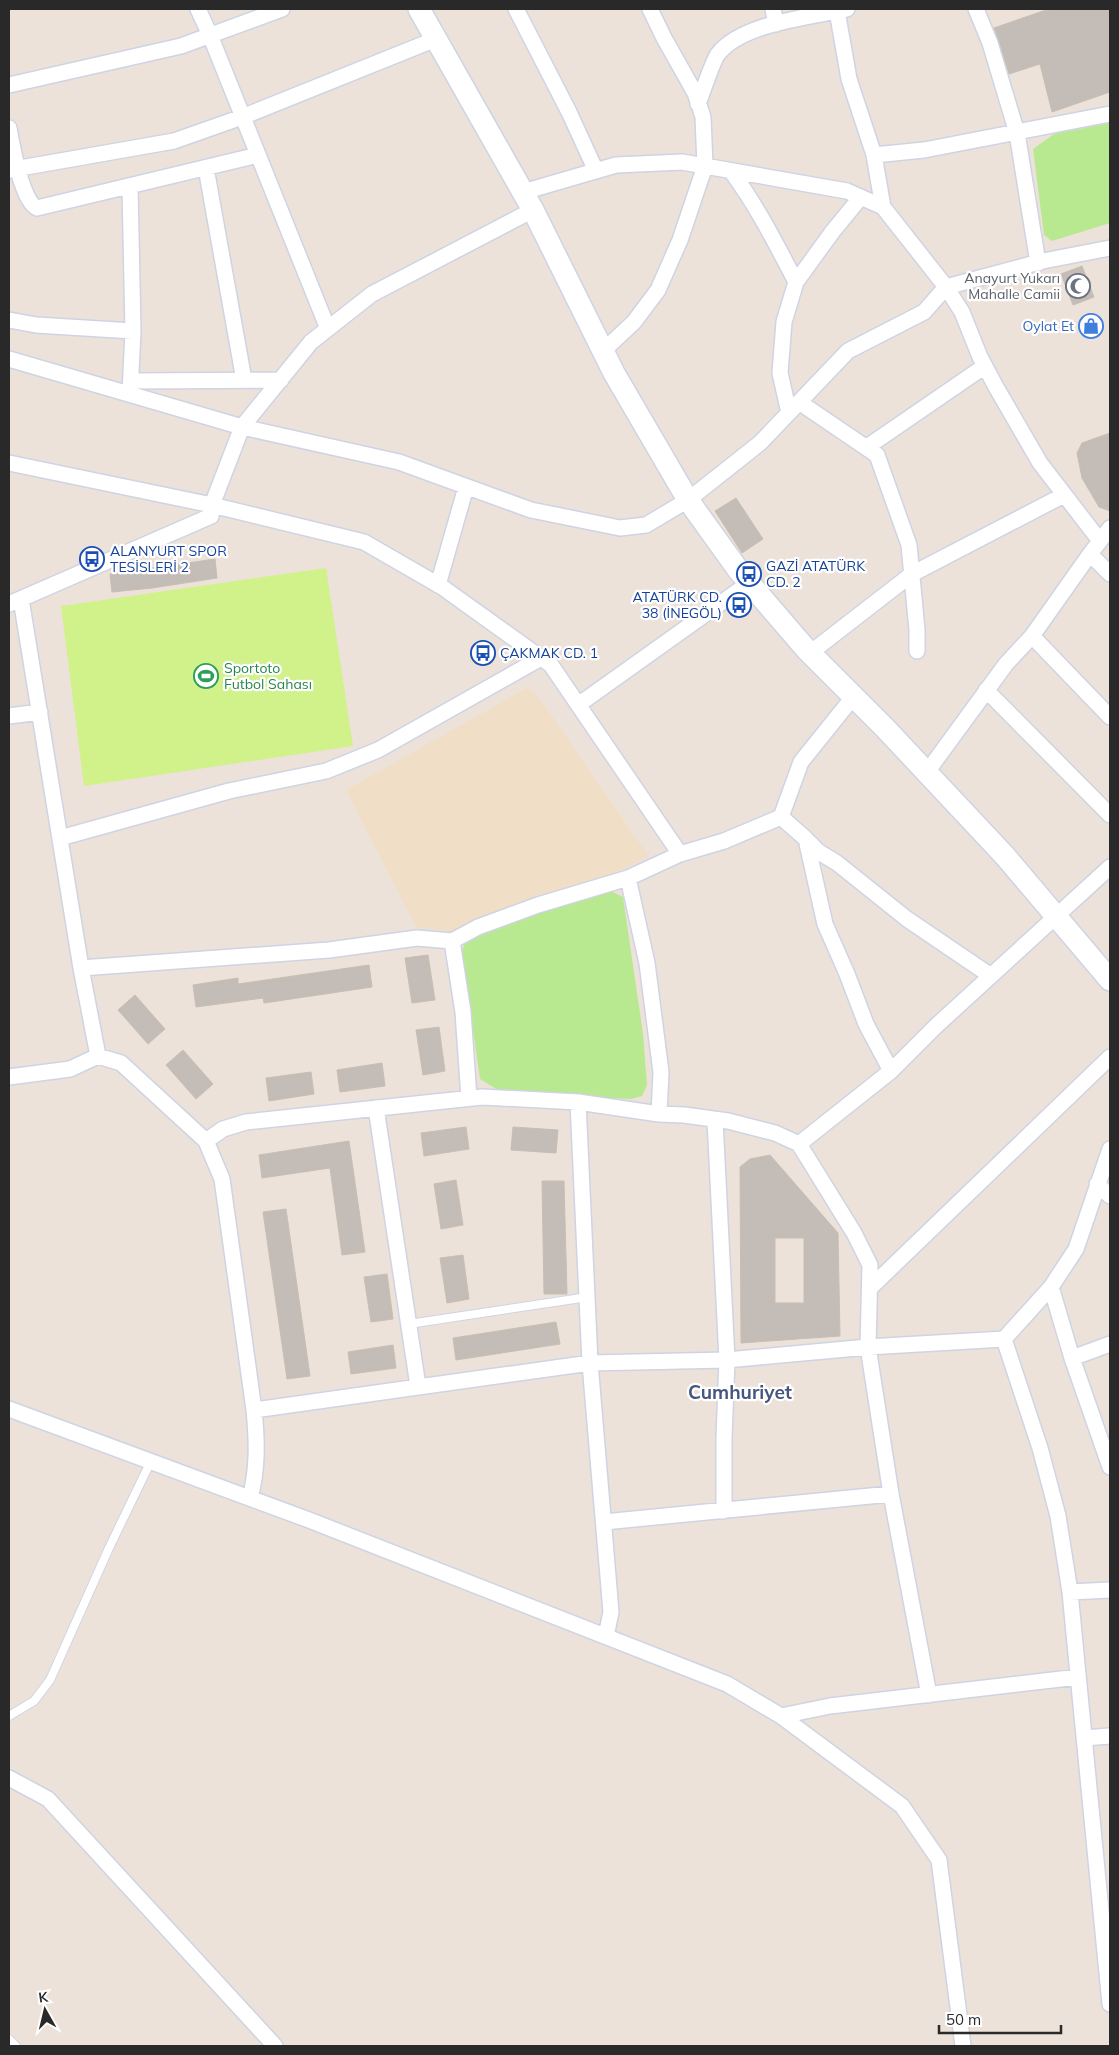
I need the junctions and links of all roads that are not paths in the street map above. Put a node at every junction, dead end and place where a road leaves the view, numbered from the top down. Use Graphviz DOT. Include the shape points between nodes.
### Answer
graph roads {
  1 [pos="198,9"];
  2 [pos="282,9"];
  3 [pos="419,9"];
  4 [pos="516,9"];
  5 [pos="650,9"];
  6 [pos="773,9"];
  7 [pos="976,9"];
  8 [pos="842,10"];
  9 [pos="776,24"];
  10 [pos="210,35"];
  11 [pos="436,39"];
  12 [pos="9,85"];
  13 [pos="698,104"];
  14 [pos="1110,114"];
  15 [pos="242,117"];
  16 [pos="9,128"];
  17 [pos="1017,133"];
  18 [pos="258,155"];
  19 [pos="874,155"];
  20 [pos="705,166"];
  21 [pos="206,168"];
  22 [pos="13,169"];
  23 [pos="596,171"];
  24 [pos="731,171"];
  25 [pos="130,187"];
  26 [pos="861,197"];
  27 [pos="528,201"];
  28 [pos="883,207"];
  29 [pos="1110,248"];
  30 [pos="1038,263"];
  31 [pos="796,282"];
  32 [pos="946,287"];
  33 [pos="9,320"];
  34 [pos="328,329"];
  35 [pos="133,331"];
  36 [pos="603,351"];
  37 [pos="9,359"];
  38 [pos="985,366"];
  39 [pos="244,380"];
  40 [pos="281,380"];
  41 [pos="130,387"];
  42 [pos="794,407"];
  43 [pos="242,427"];
  44 [pos="868,447"];
  45 [pos="9,463"];
  46 [pos="466,487"];
  47 [pos="1064,495"];
  48 [pos="688,500"];
  49 [pos="212,505"];
  50 [pos="1110,528"];
  51 [pos="1100,541"];
  52 [pos="1090,554"];
  53 [pos="912,574"];
  54 [pos="1110,574"];
  55 [pos="749,583"];
  56 [pos="438,585"];
  57 [pos="15,601"];
  58 [pos="1032,636"];
  59 [pos="916,651"];
  60 [pos="810,653"];
  61 [pos="541,658"];
  62 [pos="986,690"];
  63 [pos="854,696"];
  64 [pos="578,705"];
  65 [pos="40,712"];
  66 [pos="9,716"];
  67 [pos="1110,716"];
  68 [pos="927,772"];
  69 [pos="1110,815"];
  70 [pos="781,817"];
  71 [pos="60,838"];
  72 [pos="806,839"];
  73 [pos="680,854"];
  74 [pos="1110,867"];
  75 [pos="628,878"];
  76 [pos="1057,917"];
  77 [pos="452,942"];
  78 [pos="81,968"];
  79 [pos="992,976"];
  80 [pos="1110,980"];
  81 [pos="98,1056"];
  82 [pos="1110,1057"];
  83 [pos="891,1071"];
  84 [pos="9,1077"];
  85 [pos="469,1098"];
  86 [pos="578,1102"];
  87 [pos="376,1108"];
  88 [pos="659,1114"];
  89 [pos="715,1120"];
  90 [pos="206,1141"];
  91 [pos="799,1144"];
  92 [pos="1110,1149"];
  93 [pos="1098,1184"];
  94 [pos="1110,1196"];
  95 [pos="1051,1287"];
  96 [pos="870,1288"];
  97 [pos="588,1297"];
  98 [pos="410,1324"];
  99 [pos="1004,1338"];
  100 [pos="1110,1344"];
  101 [pos="868,1347"];
  102 [pos="1072,1358"];
  103 [pos="727,1360"];
  104 [pos="590,1363"];
  105 [pos="418,1386"];
  106 [pos="9,1408"];
  107 [pos="254,1410"];
  108 [pos="151,1461"];
  109 [pos="1110,1467"];
  110 [pos="891,1494"];
  111 [pos="250,1498"];
  112 [pos="724,1510"];
  113 [pos="604,1522"];
  114 [pos="1110,1590"];
  115 [pos="1070,1592"];
  116 [pos="606,1636"];
  117 [pos="1078,1677"];
  118 [pos="929,1695"];
  119 [pos="9,1716"];
  120 [pos="781,1716"];
  121 [pos="1110,1736"];
  122 [pos="1084,1738"];
  123 [pos="9,1778"];
  124 [pos="1107,1942"];
  125 [pos="1110,1998"];
  126 [pos="9,2039"];
  127 [pos="16,2046"];
  128 [pos="275,2046"];
  129 [pos="963,2046"];
  1 -- 10 [label="street"];
  2 -- 10 [label="street"];
  3 -- 11 [label="street"];
  4 -- 23 [label="street"];
  5 -- 13 [label="street"];
  6 -- 9 [label="street"];
  7 -- 17 [label="street"];
  8 -- 9 [label="street"];
  8 -- 19 [label="street" via="849,79"];
  9 -- 13 [label="street" via="741,35 717,54"];
  10 -- 12 [label="street" via="181,46"];
  10 -- 15 [label="street"];
  11 -- 15 [label="street"];
  11 -- 27 [label="street"];
  13 -- 20 [label="street" via="703,117"];
  14 -- 17 [label="street"];
  15 -- 18 [label="street"];
  15 -- 22 [label="street" via="174,141"];
  16 -- 22 [label="street"];
  17 -- 19 [label="street" via="924,150"];
  17 -- 30 [label="street"];
  18 -- 21 [label="street"];
  18 -- 34 [label="street"];
  19 -- 28 [label="street"];
  20 -- 23 [label="street" via="682,162 616,165"];
  20 -- 24 [label="street"];
  20 -- 36 [label="street" via="680,240 658,290 634,322"];
  21 -- 25 [label="street"];
  21 -- 39 [label="street"];
  22 -- 25 [label="street" via="30,203 37,208"];
  23 -- 27 [label="street"];
  24 -- 26 [label="street" via="847,191"];
  24 -- 31 [label="street" via="749,196"];
  25 -- 35 [label="street"];
  26 -- 28 [label="street"];
  26 -- 31 [label="street"];
  27 -- 34 [label="street" via="372,294"];
  27 -- 36 [label="street"];
  28 -- 32 [label="street"];
  29 -- 30 [label="street"];
  30 -- 32 [label="street"];
  31 -- 42 [label="street" via="784,322 780,373"];
  32 -- 38 [label="street" via="962,312"];
  32 -- 42 [label="street" via="924,312 848,351"];
  33 -- 35 [label="street" via="36,325"];
  34 -- 40 [label="street" via="311,342"];
  35 -- 41 [label="street"];
  36 -- 48 [label="street"];
  37 -- 41 [label="street"];
  38 -- 44 [label="street"];
  38 -- 47 [label="street" via="1040,463"];
  39 -- 40 [label="street"];
  39 -- 41 [label="street"];
  40 -- 43 [label="street"];
  41 -- 43 [label="street"];
  42 -- 44 [label="street"];
  42 -- 48 [label="street" via="760,443"];
  43 -- 46 [label="street" via="399,462"];
  43 -- 49 [label="street"];
  44 -- 53 [label="street" via="878,455 909,545"];
  45 -- 49 [label="street"];
  46 -- 48 [label="street" via="531,510 620,528 646,524"];
  46 -- 56 [label="street"];
  47 -- 51 [label="street"];
  47 -- 53 [label="street"];
  48 -- 55 [label="street"];
  49 -- 56 [label="street" via="364,542"];
  49 -- 57 [label="street" via="211,516"];
  50 -- 51 [label="street"];
  51 -- 52 [label="street"];
  52 -- 54 [label="street"];
  52 -- 58 [label="street"];
  53 -- 59 [label="street"];
  53 -- 60 [label="street"];
  55 -- 60 [label="street"];
  55 -- 64 [label="street"];
  56 -- 61 [label="street"];
  57 -- 65 [label="street"];
  58 -- 62 [label="street"];
  58 -- 67 [label="street"];
  60 -- 63 [label="street"];
  61 -- 64 [label="street" via="551,665"];
  61 -- 71 [label="street" via="378,750 326,771 229,791"];
  62 -- 68 [label="street"];
  62 -- 69 [label="street"];
  63 -- 68 [label="street"];
  63 -- 70 [label="street" via="801,762"];
  64 -- 73 [label="street"];
  65 -- 66 [label="street"];
  65 -- 71 [label="street"];
  68 -- 76 [label="street"];
  70 -- 72 [label="street"];
  70 -- 73 [label="street" via="724,841"];
  71 -- 78 [label="street"];
  72 -- 79 [label="street" via="907,919"];
  72 -- 83 [label="street" via="825,924 866,1024"];
  73 -- 75 [label="street"];
  74 -- 76 [label="street"];
  75 -- 77 [label="street" via="512,914 478,927"];
  75 -- 88 [label="street" via="647,963 661,1072"];
  76 -- 79 [label="street"];
  76 -- 80 [label="street"];
  77 -- 78 [label="street" via="417,938 330,950"];
  77 -- 85 [label="street"];
  78 -- 81 [label="street"];
  79 -- 83 [label="street"];
  81 -- 84 [label="street" via="70,1070"];
  81 -- 90 [label="street" via="121,1064"];
  82 -- 96 [label="street"];
  83 -- 91 [label="street"];
  85 -- 86 [label="street"];
  85 -- 87 [label="street"];
  86 -- 88 [label="street"];
  86 -- 97 [label="street"];
  87 -- 90 [label="street" via="246,1122 223,1130"];
  87 -- 98 [label="street"];
  88 -- 89 [label="street" via="684,1114"];
  89 -- 91 [label="street" via="774,1133"];
  89 -- 103 [label="street"];
  90 -- 107 [label="street" via="222,1179"];
  91 -- 96 [label="street" via="870,1265"];
  92 -- 93 [label="street"];
  93 -- 94 [label="street"];
  93 -- 95 [label="street" via="1076,1249"];
  95 -- 99 [label="street"];
  95 -- 102 [label="street"];
  96 -- 101 [label="street"];
  97 -- 98 [label="lane"];
  97 -- 104 [label="street"];
  98 -- 105 [label="street"];
  99 -- 101 [label="street"];
  99 -- 115 [label="street" via="1040,1448 1058,1516"];
  100 -- 102 [label="street"];
  101 -- 103 [label="street"];
  101 -- 110 [label="street"];
  102 -- 109 [label="street"];
  103 -- 104 [label="street"];
  103 -- 112 [label="street"];
  104 -- 105 [label="street"];
  104 -- 113 [label="street"];
  105 -- 107 [label="street"];
  106 -- 108 [label="street"];
  107 -- 111 [label="street" via="256,1478"];
  108 -- 111 [label="street"];
  108 -- 119 [label="lane" via="50,1680 34,1701"];
  110 -- 112 [label="street"];
  110 -- 118 [label="street"];
  111 -- 116 [label="street"];
  112 -- 113 [label="street"];
  113 -- 116 [label="street" via="611,1612"];
  114 -- 115 [label="street"];
  115 -- 117 [label="street"];
  116 -- 120 [label="street" via="728,1684"];
  117 -- 118 [label="street"];
  117 -- 122 [label="street"];
  118 -- 120 [label="street" via="830,1706"];
  120 -- 129 [label="street" via="902,1806 939,1860"];
  121 -- 122 [label="street"];
  122 -- 124 [label="street"];
  123 -- 128 [label="street" via="48,1799"];
  124 -- 125 [label="street"];
  126 -- 127 [label="lane"];
}
